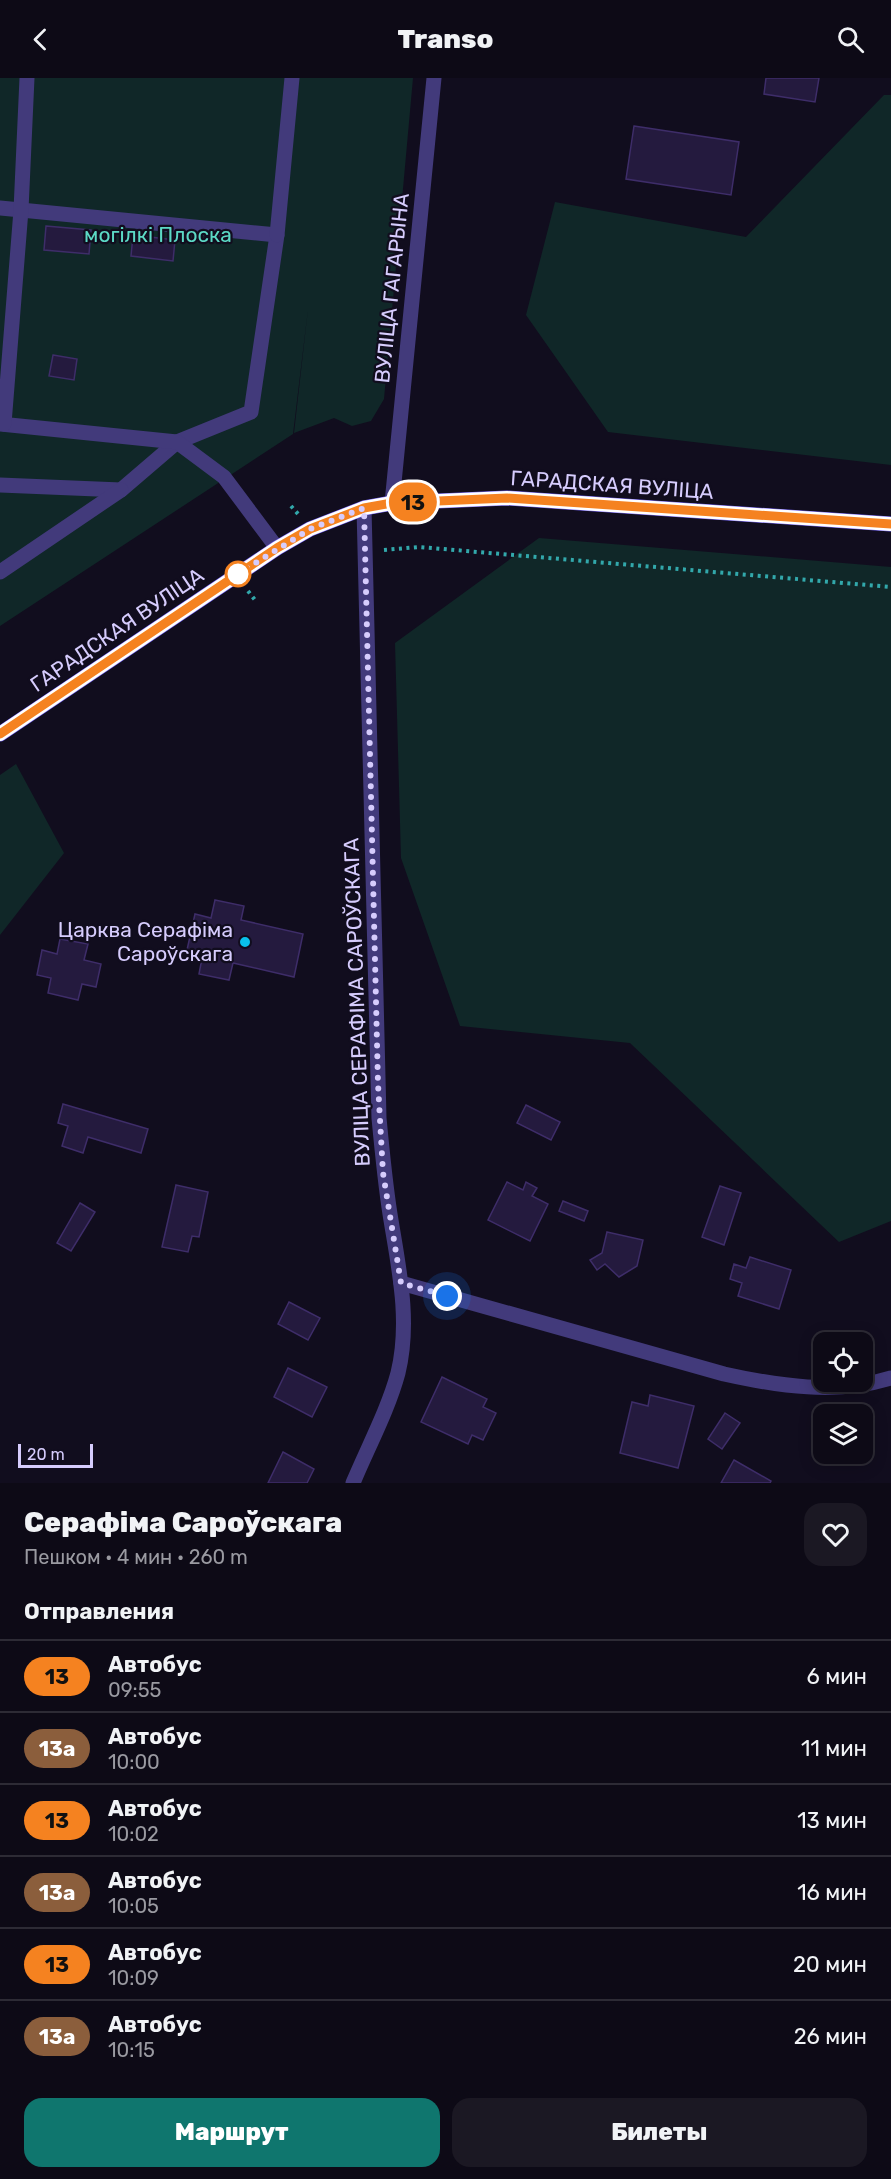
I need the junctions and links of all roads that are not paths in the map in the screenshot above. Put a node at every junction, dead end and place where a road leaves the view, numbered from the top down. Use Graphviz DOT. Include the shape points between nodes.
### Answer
graph roads {
  1 [pos="27,78"];
  2 [pos="292,78"];
  3 [pos="434,78"];
  4 [pos="0,208"];
  5 [pos="21,210"];
  6 [pos="277,235"];
  7 [pos="2,424"];
  8 [pos="177,442"];
  9 [pos="0,484"];
  10 [pos="121,490"];
  11 [pos="392,503"];
  12 [pos="364,508"];
  13 [pos="891,524"];
  14 [pos="277,548"];
  15 [pos="0,572"];
  16 [pos="0,734"];
  17 [pos="401,1283"];
  18 [pos="891,1378"];
  19 [pos="353,1483"];
  1 -- 5 [label="street"];
  2 -- 6 [label="street"];
  3 -- 11 [label="street, ВУЛІЦА ГАГАРЫНА"];
  4 -- 5 [label="street"];
  5 -- 6 [label="street"];
  5 -- 7 [label="street"];
  6 -- 8 [label="street" via="251,412"];
  7 -- 8 [label="street"];
  8 -- 10 [label="street"];
  8 -- 14 [label="street" via="224,477"];
  9 -- 10 [label="street"];
  10 -- 15 [label="street"];
  11 -- 12 [label="main road, ГАРАДСКАЯ ВУЛІЦА"];
  11 -- 13 [label="main road, ГАРАДСКАЯ ВУЛІЦА" via="507,498"];
  12 -- 14 [label="main road, ГАРАДСКАЯ ВУЛІЦА" via="310,529"];
  12 -- 17 [label="street, ВУЛІЦА СЕРАФІМА САРОЎСКАГА" via="379,1118 383,1173"];
  14 -- 16 [label="main road, ГАРАДСКАЯ ВУЛІЦА"];
  17 -- 18 [label="street" via="764,1383 843,1386"];
  17 -- 19 [label="street, ВУЛІЦА СЕРАФІМА САРОЎСКАГА" via="402,1347 398,1373"];
}
